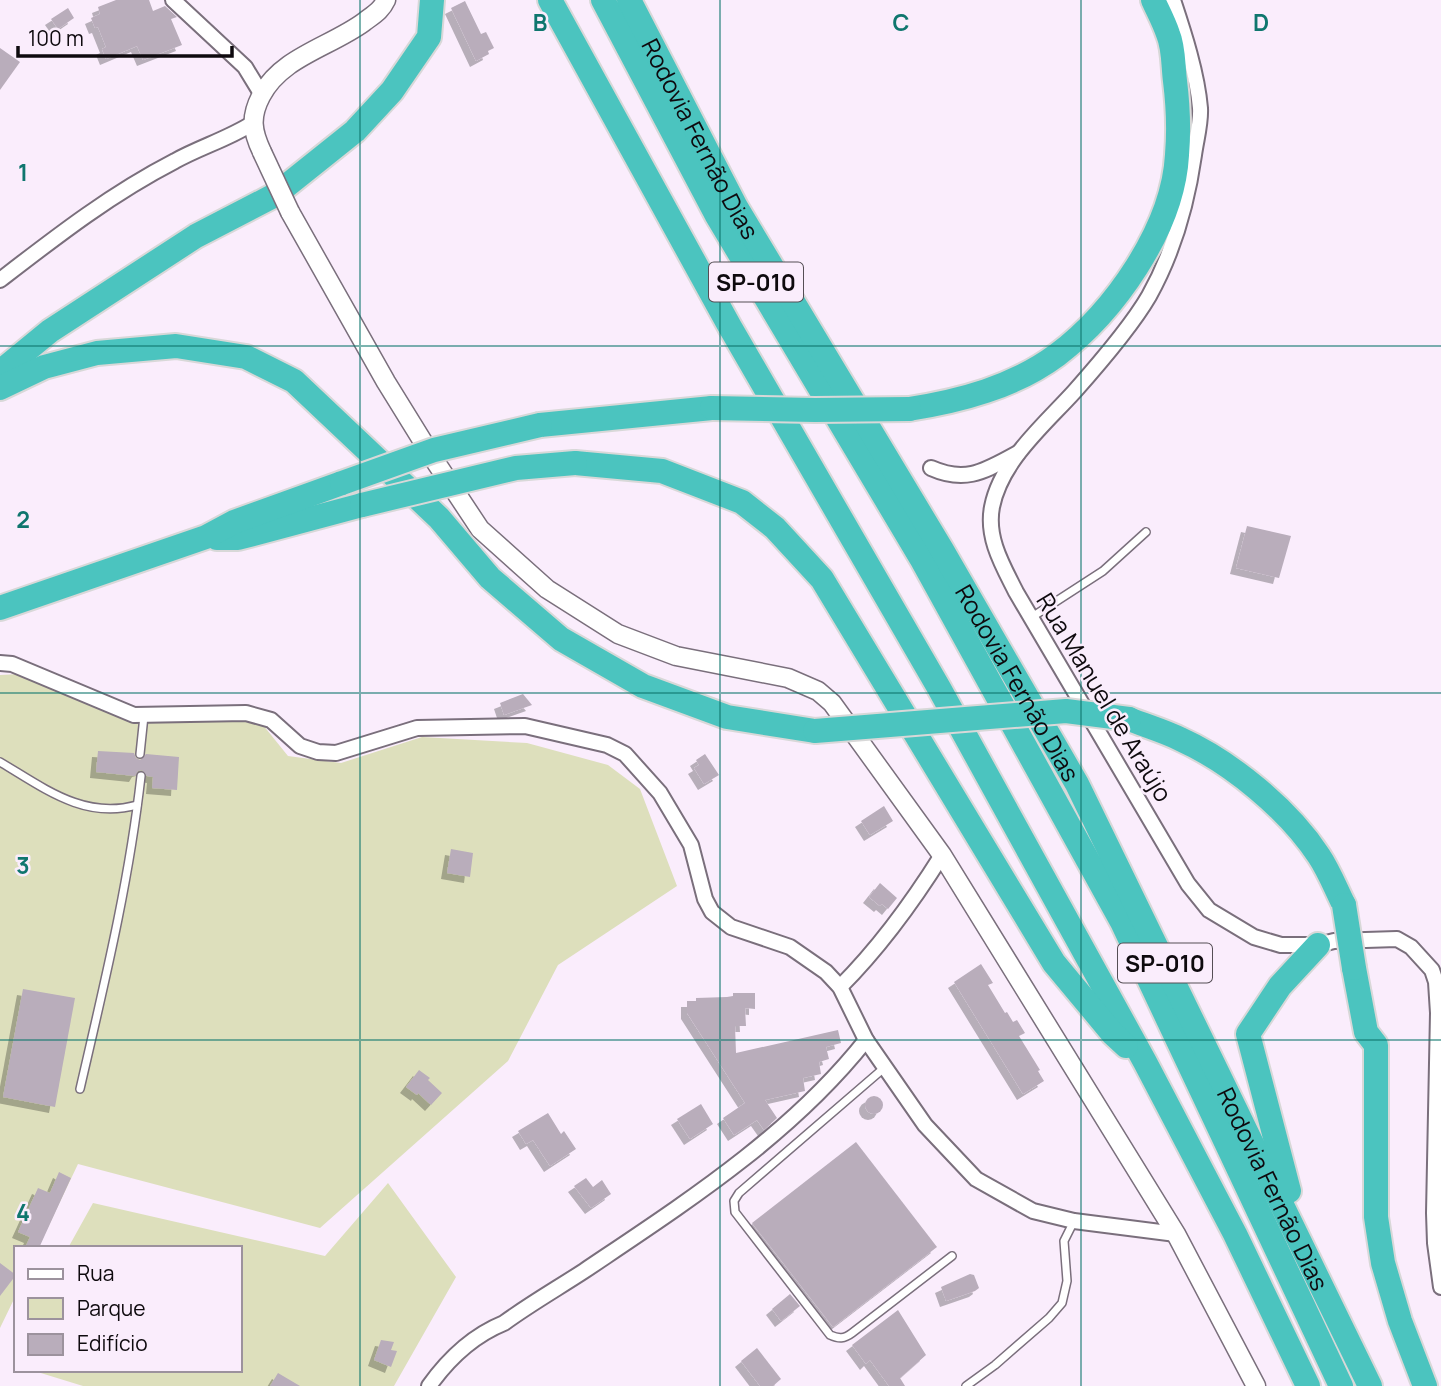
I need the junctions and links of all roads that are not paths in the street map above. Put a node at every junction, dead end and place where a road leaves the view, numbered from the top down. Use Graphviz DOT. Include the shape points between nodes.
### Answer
graph roads {
  1 [pos="173,0"];
  2 [pos="432,0"];
  3 [pos="550,0"];
  4 [pos="603,0"];
  5 [pos="629,0"];
  6 [pos="1153,0"];
  7 [pos="1173,0"];
  8 [pos="384,4"];
  9 [pos="261,95"];
  10 [pos="253,123"];
  11 [pos="0,280"];
  12 [pos="0,372"];
  13 [pos="0,388"];
  14 [pos="1019,452"];
  15 [pos="931,468"];
  16 [pos="1146,532"];
  17 [pos="206,537"];
  18 [pos="0,608"];
  19 [pos="1032,617"];
  20 [pos="6,664"];
  21 [pos="144,716"];
  22 [pos="140,754"];
  23 [pos="0,762"];
  24 [pos="141,776"];
  25 [pos="137,805"];
  26 [pos="942,855"];
  27 [pos="1318,945"];
  28 [pos="1439,981"];
  29 [pos="840,987"];
  30 [pos="866,1040"];
  31 [pos="1145,1062"];
  32 [pos="884,1068"];
  33 [pos="80,1089"];
  34 [pos="1074,1221"];
  35 [pos="1176,1234"];
  36 [pos="1306,1253"];
  37 [pos="952,1256"];
  38 [pos="1441,1287"];
  39 [pos="429,1386"];
  40 [pos="966,1386"];
  41 [pos="1256,1386"];
  42 [pos="1308,1386"];
  43 [pos="1341,1386"];
  44 [pos="1370,1386"];
  45 [pos="1425,1386"];
  1 -- 9 [label="street" via="246,67"];
  2 -- 12 [label="highway" via="429,37 392,91 355,131 275,195 184,243 50,331"];
  3 -- 31 [label="highway"];
  4 -- 43 [label="highway, Rodovia Fernão Dias / SP-010" via="716,214 921,558 1122,922"];
  5 -- 36 [label="highway, Rodovia Fernão Dias / SP-010" via="736,207 1077,784"];
  6 -- 17 [label="highway, bridge" via="1170,36 1177,101 1177,158 1168,197 1155,235 1099,317 1056,355 1026,373 974,396 909,409 712,408 540,425 434,450 234,522"];
  7 -- 14 [label="street, Rua Manuel de Araújo" via="1200,109 1189,186 1174,241 1148,296 1098,365"];
  8 -- 9 [label="street" via="351,32 270,79"];
  9 -- 10 [label="street"];
  10 -- 11 [label="street" via="175,160 91,210"];
  10 -- 26 [label="street, bridge" via="255,137 290,212 386,382 480,528 547,589 618,634 676,656 788,678 818,691 832,703"];
  13 -- 45 [label="highway, bridge" via="44,367 97,353 176,346 246,357 294,381 439,518 490,578 561,639 643,686 727,716 815,731 1066,711 1129,719 1181,739 1227,767 1291,819 1320,857 1344,905 1366,1032 1376,1045 1376,1217 1383,1263"];
  14 -- 15 [label="street" via="963,477"];
  14 -- 19 [label="street, Rua Manuel de Araújo" via="1004,475 991,510 993,542"];
  16 -- 19 [label="lane" via="1103,571"];
  17 -- 18 [label="highway"];
  17 -- 31 [label="highway, bridge" via="238,538 516,468 575,463 662,471 742,502 775,528 822,579 1054,963 1113,1034"];
  19 -- 27 [label="street, Rua Manuel de Araújo" via="1188,884 1209,910 1254,937 1281,945"];
  20 -- 21 [label="street"];
  21 -- 22 [label="lane"];
  21 -- 29 [label="street" via="261,716 300,746 318,752 336,753 416,728 525,726 607,745 625,754 660,793 695,853 712,912 731,926 790,947"];
  23 -- 25 [label="lane" via="76,804 98,810"];
  24 -- 25 [label="lane"];
  25 -- 33 [label="lane" via="122,902"];
  26 -- 29 [label="street" via="912,904"];
  26 -- 35 [label="street"];
  27 -- 28 [label="street, Rua Manuel de Araújo" via="1397,939 1422,957"];
  27 -- 36 [label="highway" via="1280,986 1248,1034"];
  28 -- 38 [label="street, Rua Manuel de Araújo" via="1434,1213"];
  29 -- 30 [label="street"];
  30 -- 32 [label="street"];
  30 -- 39 [label="street" via="814,1097 708,1187 461,1348"];
  31 -- 42 [label="highway"];
  32 -- 34 [label="street" via="925,1125 976,1179 1033,1211"];
  32 -- 37 [label="lane" via="738,1192 735,1212 830,1335 838,1338 852,1334"];
  34 -- 35 [label="street"];
  34 -- 40 [label="lane" via="1064,1241 1067,1282 1062,1303"];
  35 -- 41 [label="street"];
  36 -- 44 [label="highway, Rodovia Fernão Dias / SP-010"];
}
